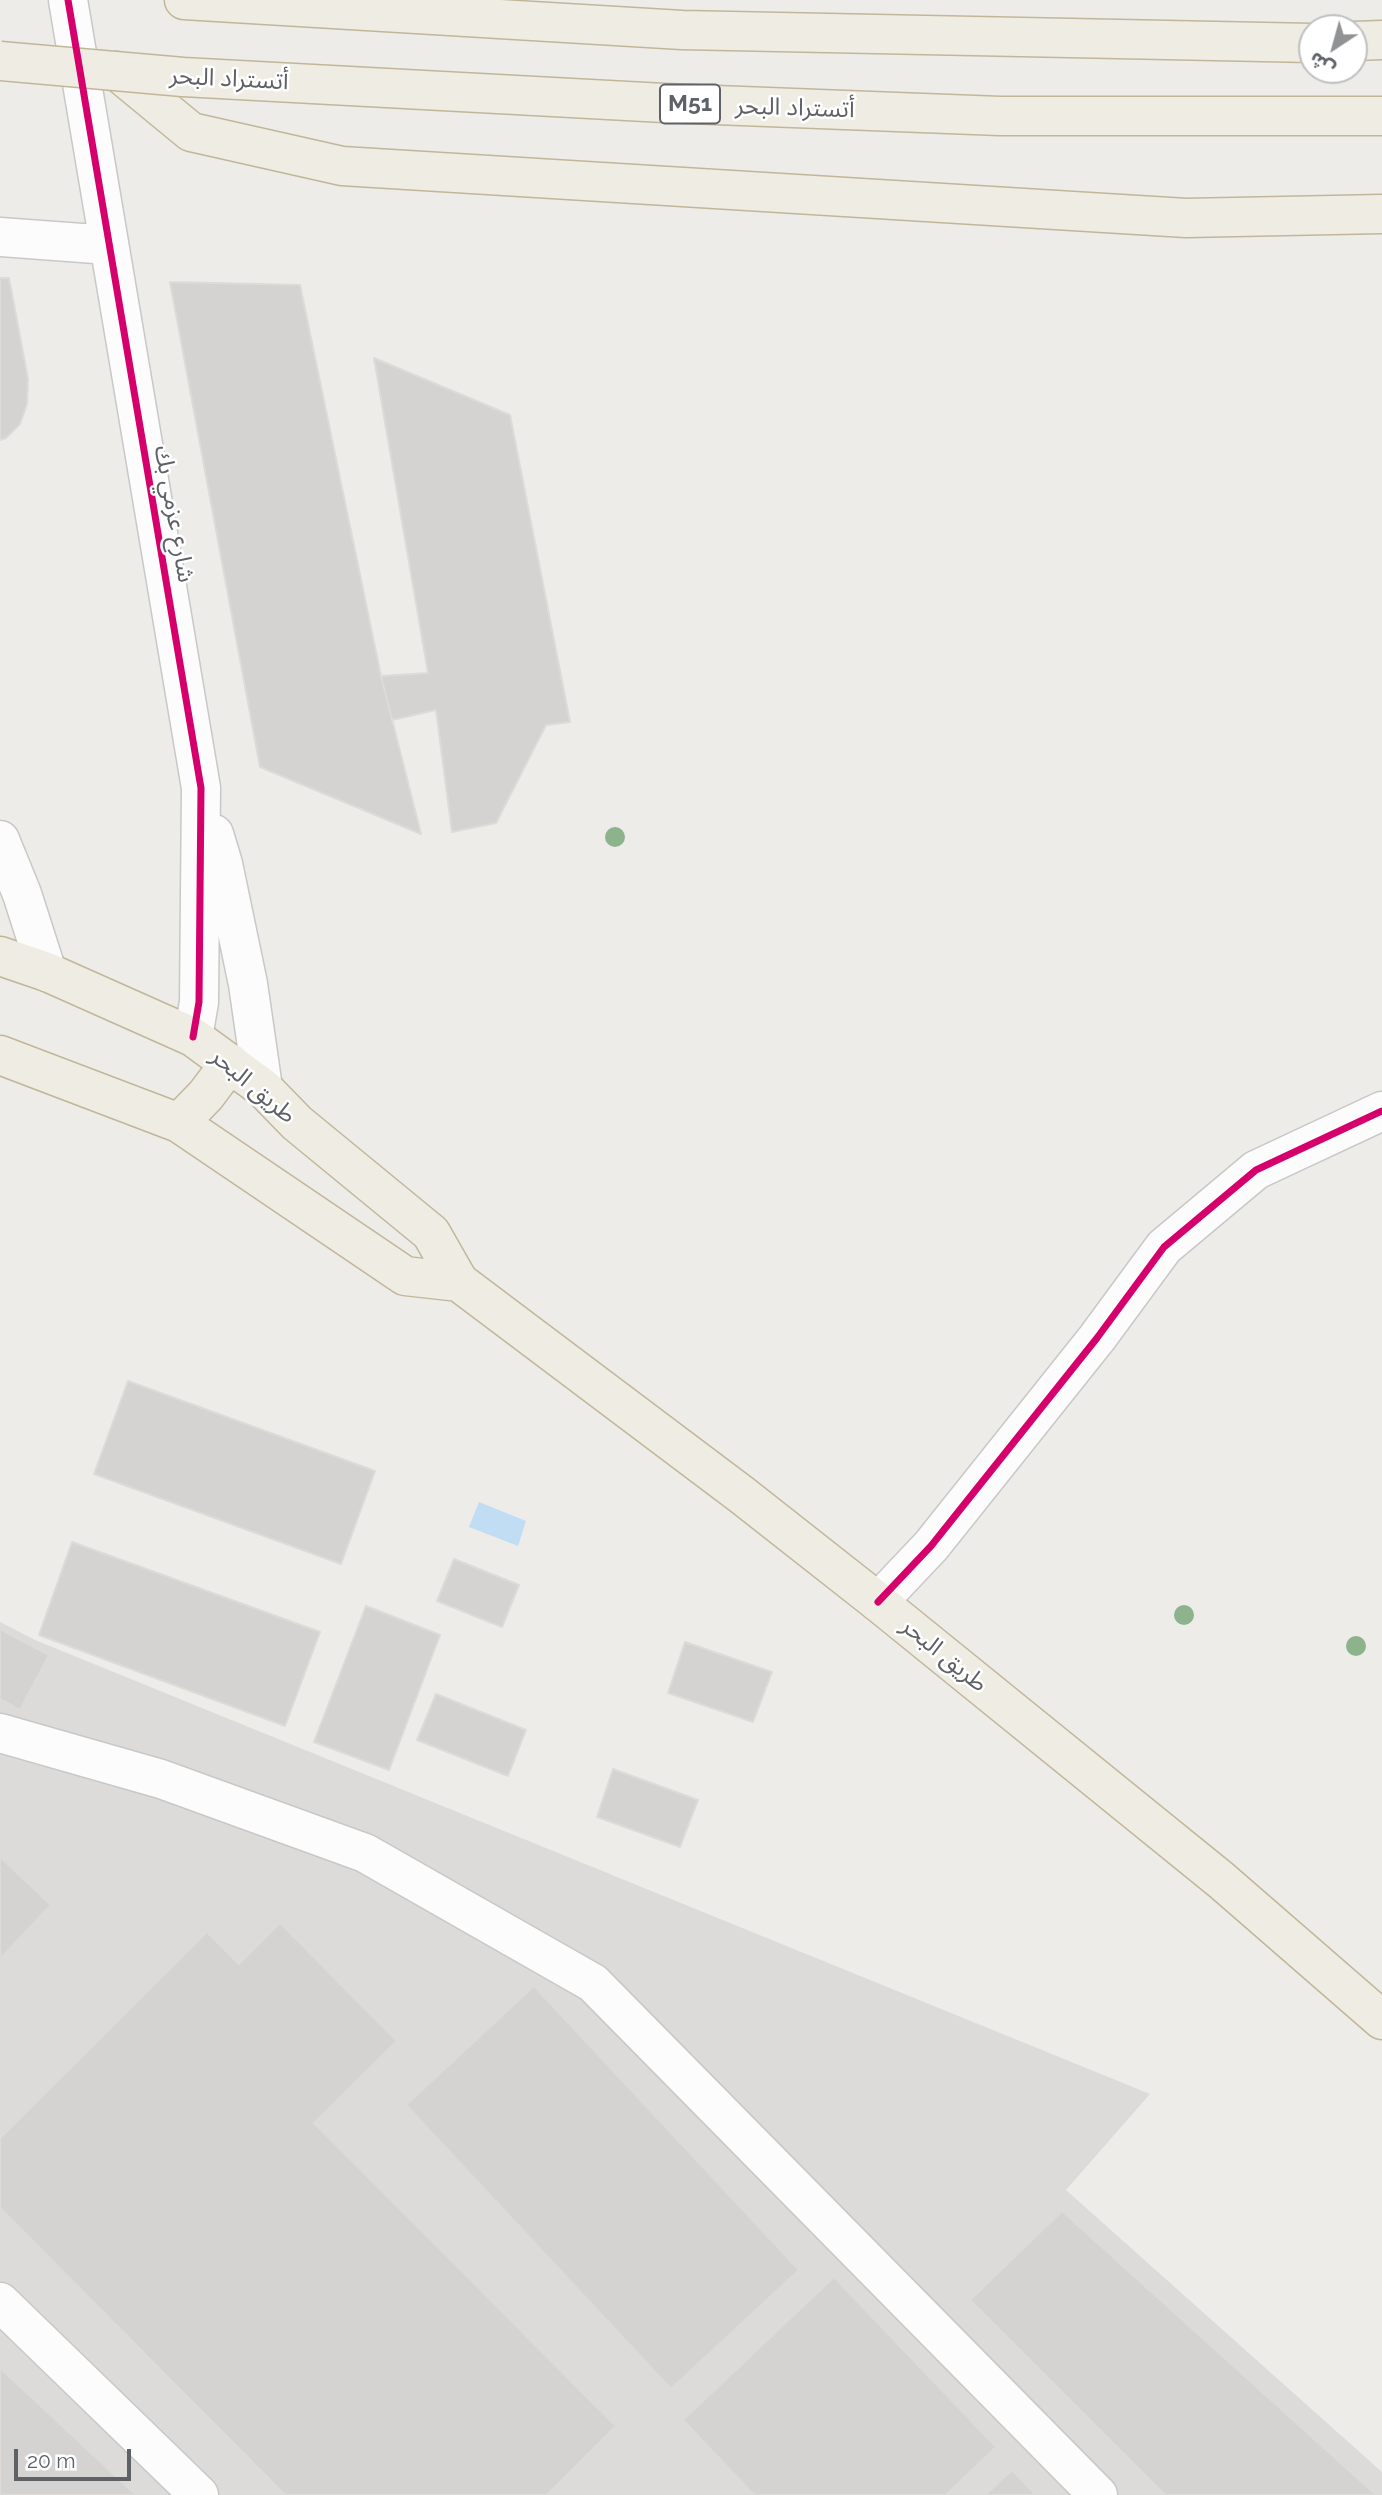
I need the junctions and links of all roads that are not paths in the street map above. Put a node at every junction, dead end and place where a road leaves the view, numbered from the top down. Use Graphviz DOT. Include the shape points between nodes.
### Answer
graph roads {
  1 [pos="68,0"];
  2 [pos="184,0"];
  3 [pos="1298,43"];
  4 [pos="0,61"];
  5 [pos="117,71"];
  6 [pos="1382,116"];
  7 [pos="1382,214"];
  8 [pos="0,237"];
  9 [pos="109,245"];
  10 [pos="201,788"];
  11 [pos="0,839"];
  12 [pos="0,956"];
  13 [pos="47,972"];
  14 [pos="192,1037"];
  15 [pos="0,1055"];
  16 [pos="230,1063"];
  17 [pos="264,1088"];
  18 [pos="1382,1111"];
  19 [pos="179,1124"];
  20 [pos="459,1282"];
  21 [pos="878,1602"];
  22 [pos="0,1733"];
  23 [pos="1382,2020"];
  24 [pos="0,2302"];
  25 [pos="199,2495"];
  26 [pos="1098,2495"];
  1 -- 9 [label="street, شارع عزمي بك"];
  2 -- 3 [label="highway" via="682,30"];
  4 -- 5 [label="highway, أتستراد البحر / M51, bridge"];
  5 -- 6 [label="highway, أتستراد البحر / M51, bridge" via="650,102 973,115"];
  5 -- 7 [label="highway" via="191,132 342,166 1186,218"];
  8 -- 9 [label="street"];
  9 -- 10 [label="street, شارع عزمي بك"];
  10 -- 14 [label="street, شارع عزمي بك" via="199,1002"];
  10 -- 17 [label="street" via="223,864"];
  11 -- 13 [label="street"];
  12 -- 13 [label="highway, طريق البحر"];
  13 -- 14 [label="highway, طريق البحر"];
  14 -- 16 [label="highway, طريق البحر"];
  15 -- 19 [label="highway"];
  16 -- 17 [label="highway, طريق البحر"];
  16 -- 19 [label="highway"];
  17 -- 20 [label="highway, طريق البحر" via="298,1123 431,1233"];
  18 -- 21 [label="street" via="1256,1170 1164,1247 931,1546"];
  19 -- 20 [label="highway" via="405,1276"];
  20 -- 21 [label="highway, طريق البحر"];
  21 -- 23 [label="highway, طريق البحر" via="1221,1880"];
  22 -- 26 [label="street" via="161,1779 365,1853 593,1983"];
  24 -- 25 [label="street"];
}
